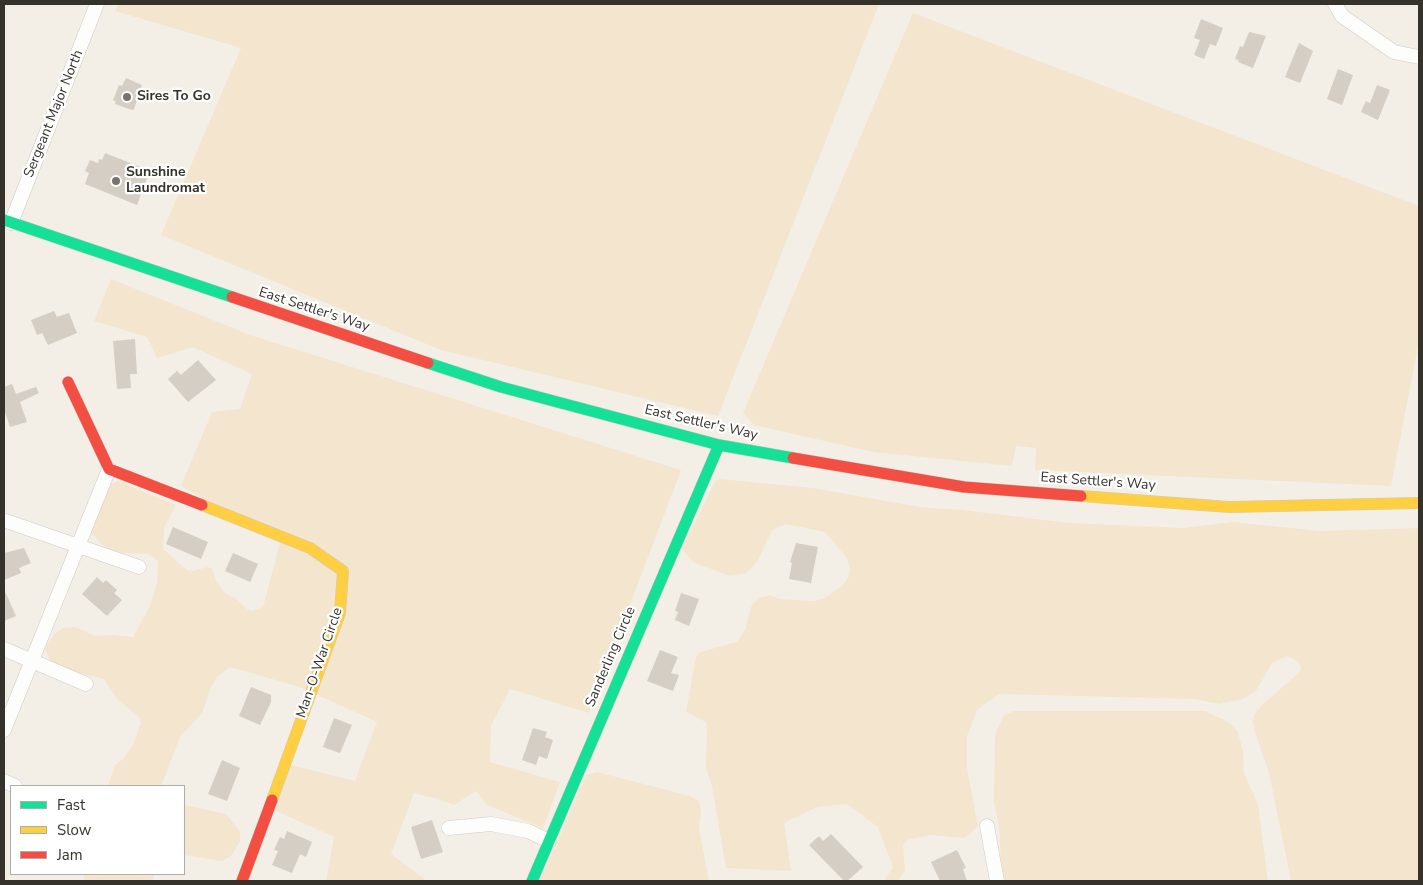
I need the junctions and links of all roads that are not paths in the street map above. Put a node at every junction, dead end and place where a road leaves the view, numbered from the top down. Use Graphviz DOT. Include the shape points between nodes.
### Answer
graph roads {
  1 [pos="97,4"];
  2 [pos="1335,4"];
  3 [pos="1419,58"];
  4 [pos="7,225"];
  5 [pos="68,382"];
  6 [pos="719,445"];
  7 [pos="109,468"];
  8 [pos="1419,503"];
  9 [pos="6,521"];
  10 [pos="78,545"];
  11 [pos="139,567"];
  12 [pos="4,650"];
  13 [pos="31,659"];
  14 [pos="86,684"];
  15 [pos="4,730"];
  16 [pos="988,826"];
  17 [pos="449,828"];
  18 [pos="549,841"];
  19 [pos="242,881"];
  20 [pos="532,881"];
  21 [pos="998,881"];
  1 -- 4 [label="street, Sergeant Major North"];
  2 -- 3 [label="street" via="1342,16 1394,52"];
  4 -- 6 [label="main road, East Settler's Way" via="502,388"];
  5 -- 7 [label="main road"];
  6 -- 8 [label="main road, East Settler's Way" via="964,487 1229,507"];
  6 -- 18 [label="main road, Sanderling Circle"];
  7 -- 10 [label="street"];
  7 -- 19 [label="main road, Man-O-War Circle" via="310,548 343,571 340,613"];
  9 -- 10 [label="street"];
  10 -- 11 [label="street"];
  10 -- 13 [label="street"];
  12 -- 13 [label="street"];
  13 -- 14 [label="street"];
  13 -- 15 [label="street"];
  16 -- 21 [label="street"];
  17 -- 18 [label="street" via="491,824 528,831"];
  18 -- 20 [label="main road, Sanderling Circle"];
}
